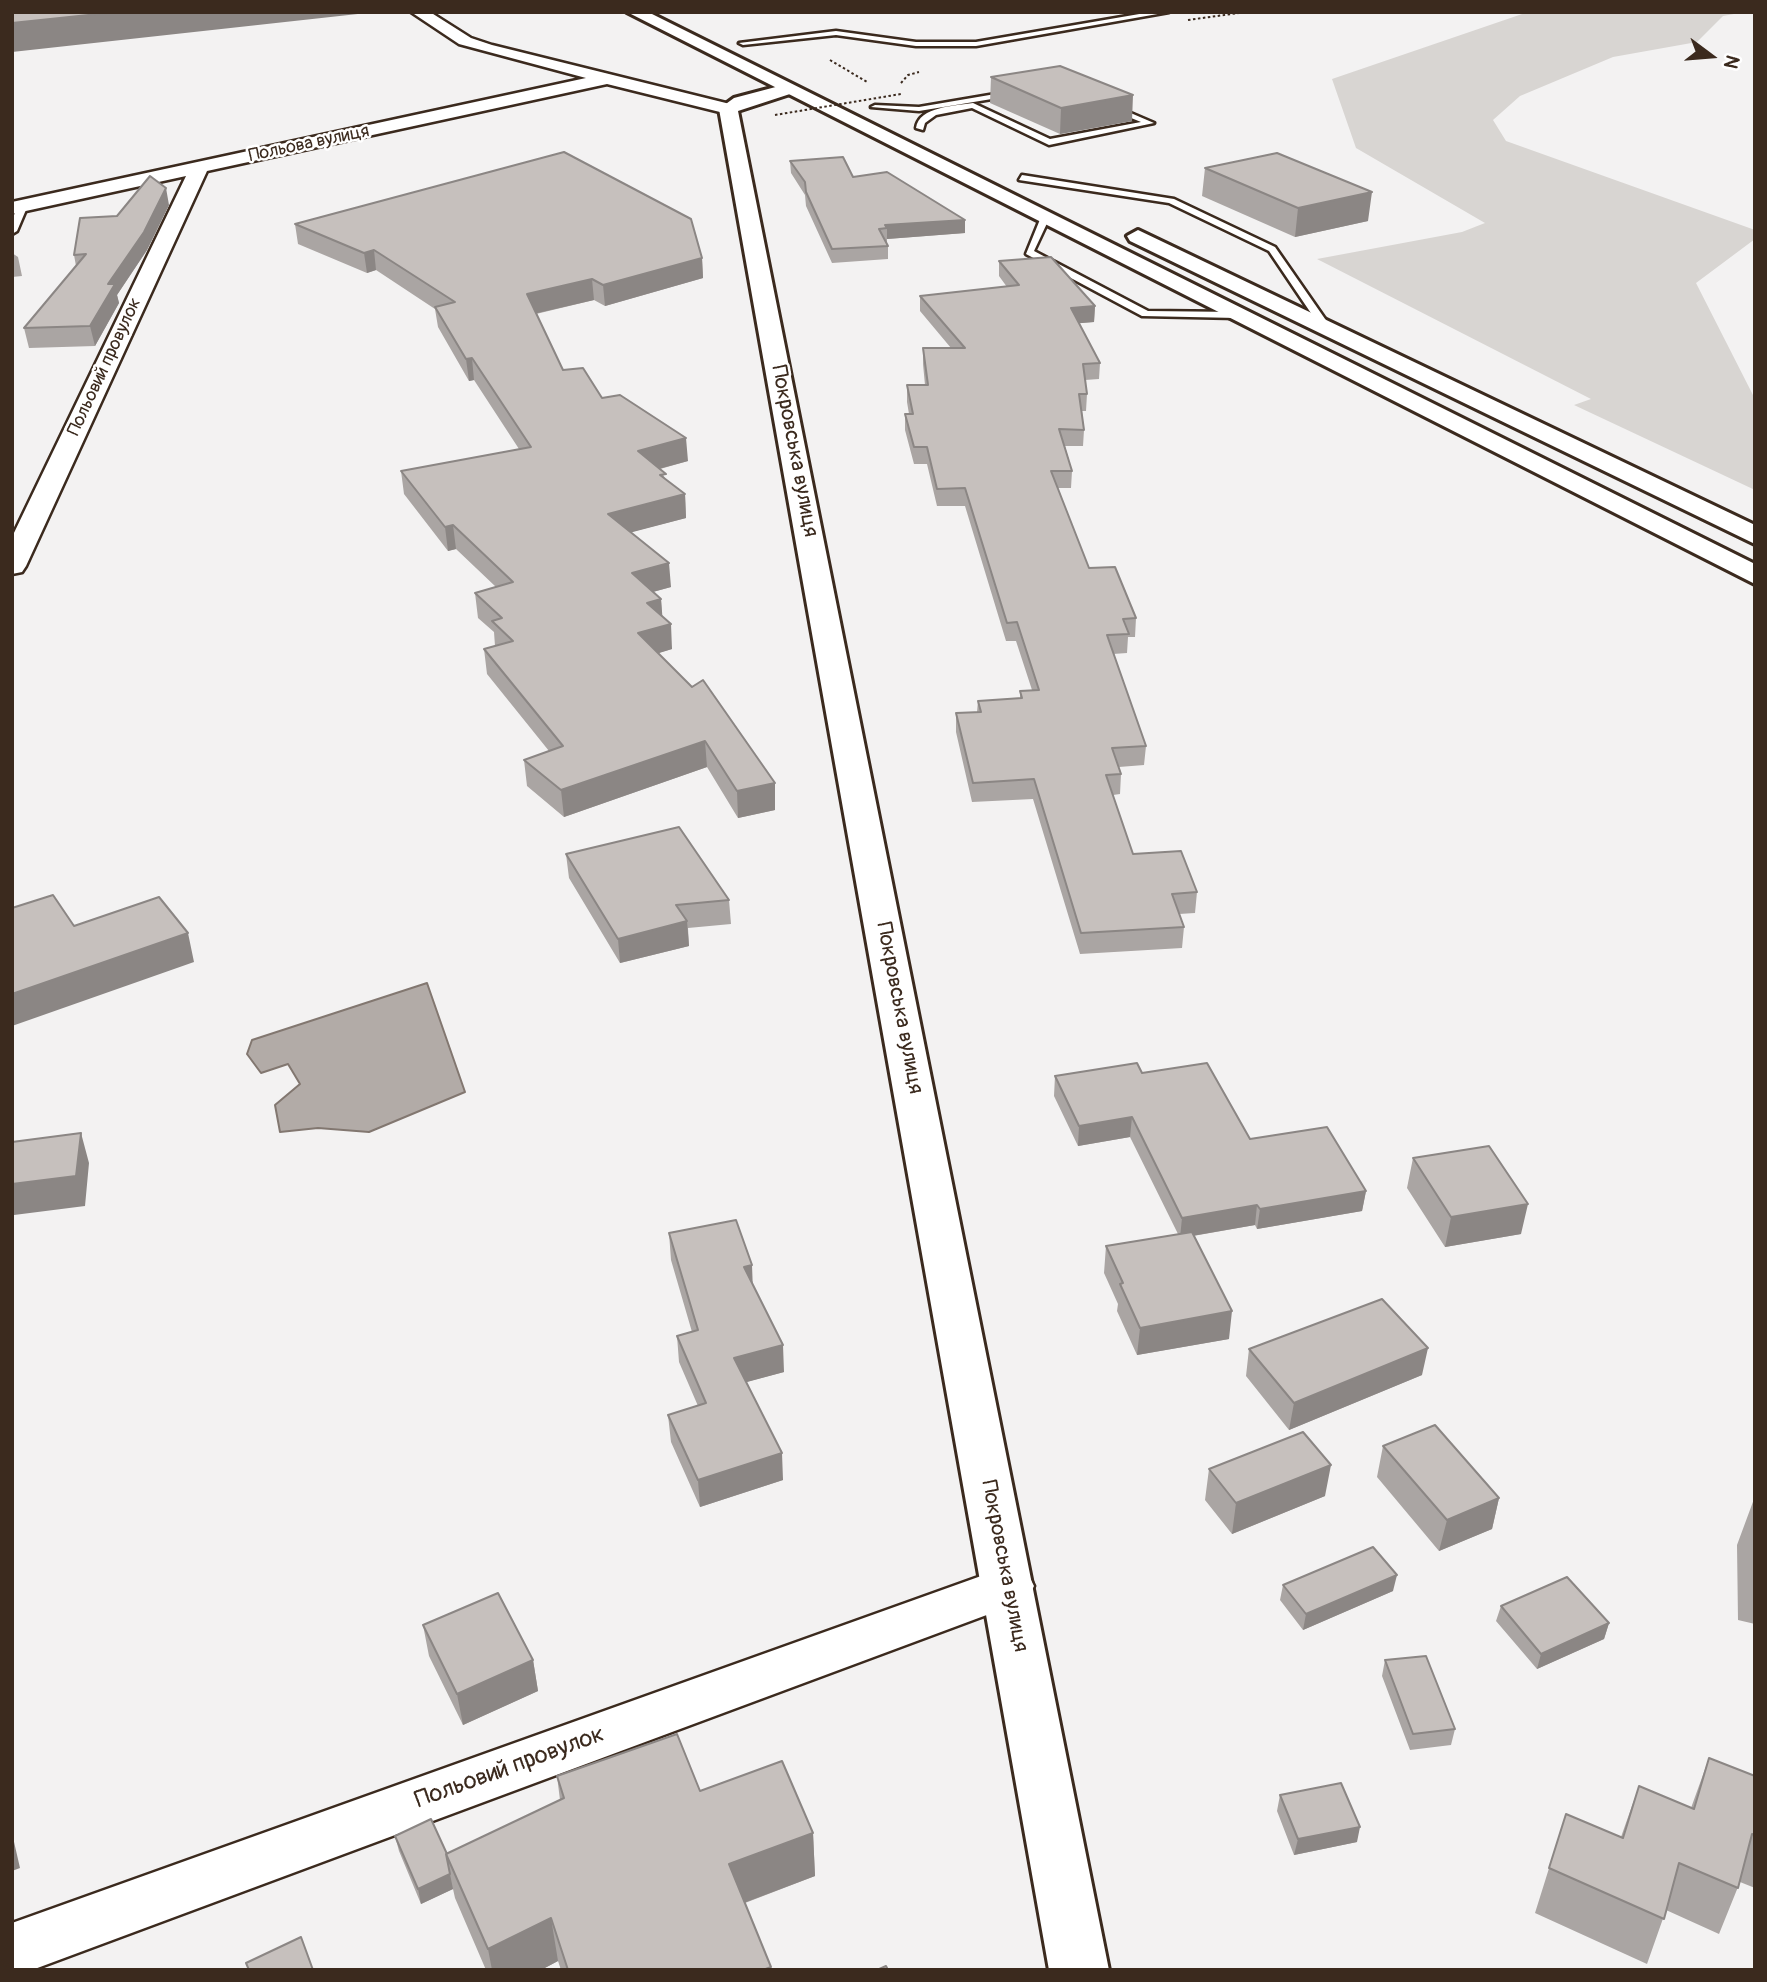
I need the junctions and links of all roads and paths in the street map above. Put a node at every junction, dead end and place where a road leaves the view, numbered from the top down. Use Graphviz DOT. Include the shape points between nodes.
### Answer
graph roads {
  1 [pos="419,12"];
  2 [pos="635,12"];
  3 [pos="1166,12"];
  4 [pos="737,40"];
  5 [pos="768,55"];
  6 [pos="832,61"];
  7 [pos="605,79"];
  8 [pos="872,83"];
  9 [pos="1018,92"];
  10 [pos="901,94"];
  11 [pos="781,102"];
  12 [pos="865,102"];
  13 [pos="1105,104"];
  14 [pos="728,109"];
  15 [pos="920,128"];
  16 [pos="943,139"];
  17 [pos="999,167"];
  18 [pos="199,168"];
  19 [pos="1022,178"];
  20 [pos="18,206"];
  21 [pos="1083,208"];
  22 [pos="1044,219"];
  23 [pos="1119,227"];
  24 [pos="12,231"];
  25 [pos="1237,315"];
  26 [pos="1327,329"];
  27 [pos="1755,536"];
  28 [pos="12,566"];
  29 [pos="1755,575"];
  30 [pos="1009,1586"];
  31 [pos="12,1950"];
  32 [pos="1079,1970"];
  1 -- 7 [label="street" via="466,41"];
  2 -- 11 [label="main road"];
  3 -- 4 [label="lane" via="976,44 916,44 836,33"];
  4 -- 5 [label="main road"];
  6 -- 8 [label="path"];
  7 -- 14 [label="street"];
  7 -- 18 [label="street, Польова вулиця"];
  9 -- 12 [label="lane" via="919,109"];
  10 -- 11 [label="path, bridge"];
  11 -- 14 [label="main road" via="740,102"];
  11 -- 22 [label="main road"];
  12 -- 15 [label="main road"];
  13 -- 15 [label="lane" via="1150,124 1049,142 973,106 933,113"];
  14 -- 30 [label="main road, Покровська вулиця"];
  15 -- 16 [label="main road"];
  17 -- 19 [label="main road"];
  18 -- 20 [label="street, Польова вулиця"];
  18 -- 28 [label="street, Польовий провулок"];
  19 -- 21 [label="main road"];
  19 -- 26 [label="lane" via="1171,201 1272,248"];
  20 -- 24 [label="lane"];
  22 -- 25 [label="main road"];
  22 -- 25 [label="lane" via="1030,251 1146,314"];
  23 -- 26 [label="main road"];
  25 -- 29 [label="main road"];
  26 -- 27 [label="main road"];
  30 -- 31 [label="street, Польовий провулок"];
  30 -- 32 [label="main road, Покровська вулиця"];
}
